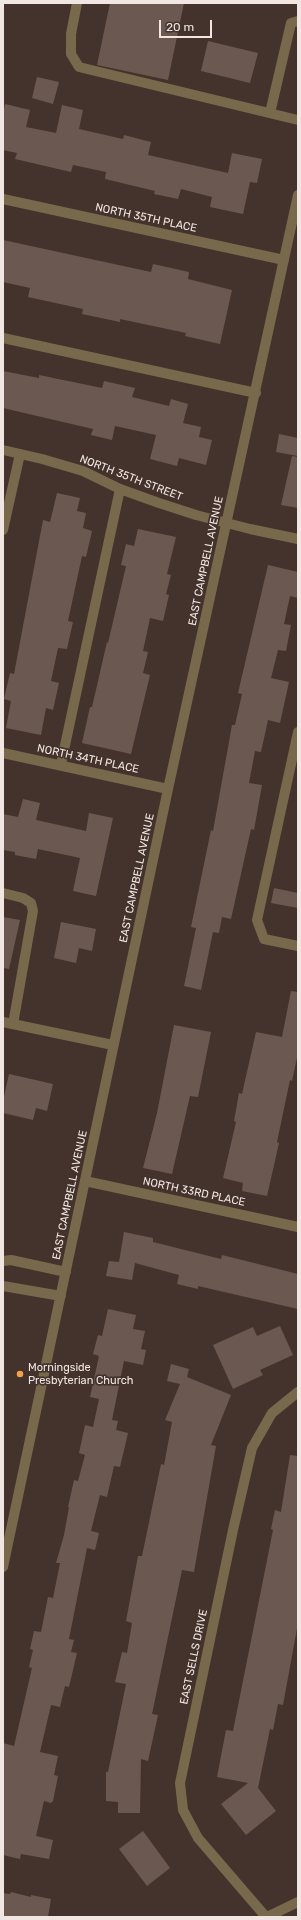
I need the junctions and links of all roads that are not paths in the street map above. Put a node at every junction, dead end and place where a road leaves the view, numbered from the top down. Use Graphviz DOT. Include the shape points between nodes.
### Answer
graph roads {
  1 [pos="77,3"];
  2 [pos="298,20"];
  3 [pos="270,113"];
  4 [pos="298,120"];
  5 [pos="298,195"];
  6 [pos="3,199"];
  7 [pos="284,260"];
  8 [pos="3,338"];
  9 [pos="256,393"];
  10 [pos="3,450"];
  11 [pos="20,454"];
  12 [pos="120,488"];
  13 [pos="226,523"];
  14 [pos="3,530"];
  15 [pos="298,539"];
  16 [pos="298,732"];
  17 [pos="3,753"];
  18 [pos="61,764"];
  19 [pos="168,789"];
  20 [pos="3,893"];
  21 [pos="298,946"];
  22 [pos="8,1023"];
  23 [pos="113,1045"];
  24 [pos="85,1181"];
  25 [pos="298,1226"];
  26 [pos="3,1262"];
  27 [pos="66,1272"];
  28 [pos="3,1286"];
  29 [pos="61,1296"];
  30 [pos="298,1392"];
  31 [pos="7,1532"];
  32 [pos="3,1567"];
  33 [pos="298,1902"];
  34 [pos="267,1917"];
  1 -- 3 [label="street" via="71,34 71,54 79,67"];
  2 -- 3 [label="street" via="291,23"];
  3 -- 4 [label="street"];
  5 -- 7 [label="street, EAST CAMPBELL AVENUE"];
  6 -- 7 [label="street, NORTH 35TH PLACE"];
  7 -- 9 [label="street, EAST CAMPBELL AVENUE"];
  8 -- 9 [label="street"];
  9 -- 13 [label="street, EAST CAMPBELL AVENUE"];
  10 -- 11 [label="street, NORTH 35TH STREET"];
  11 -- 12 [label="street, NORTH 35TH STREET" via="83,471"];
  11 -- 14 [label="street"];
  12 -- 13 [label="street, NORTH 35TH STREET" via="158,503"];
  12 -- 18 [label="street"];
  13 -- 15 [label="street, NORTH 35TH STREET"];
  13 -- 19 [label="street, EAST CAMPBELL AVENUE"];
  16 -- 21 [label="street" via="257,920 264,939"];
  17 -- 18 [label="street, NORTH 34TH PLACE"];
  18 -- 19 [label="street, NORTH 34TH PLACE"];
  19 -- 23 [label="street, EAST CAMPBELL AVENUE"];
  20 -- 22 [label="street" via="24,898 31,903 33,911"];
  22 -- 23 [label="street"];
  23 -- 24 [label="street, EAST CAMPBELL AVENUE"];
  24 -- 25 [label="street, NORTH 33RD PLACE"];
  24 -- 27 [label="street, EAST CAMPBELL AVENUE"];
  26 -- 27 [label="street" via="11,1260"];
  27 -- 29 [label="street, EAST CAMPBELL AVENUE"];
  28 -- 29 [label="street"];
  29 -- 31 [label="street, EAST CAMPBELL AVENUE"];
  30 -- 34 [label="street, EAST SELLS DRIVE" via="272,1413 252,1448 232,1530 180,1783 183,1810 198,1838"];
  31 -- 32 [label="street, EAST CAMPBELL AVENUE"];
  33 -- 34 [label="street"];
}
